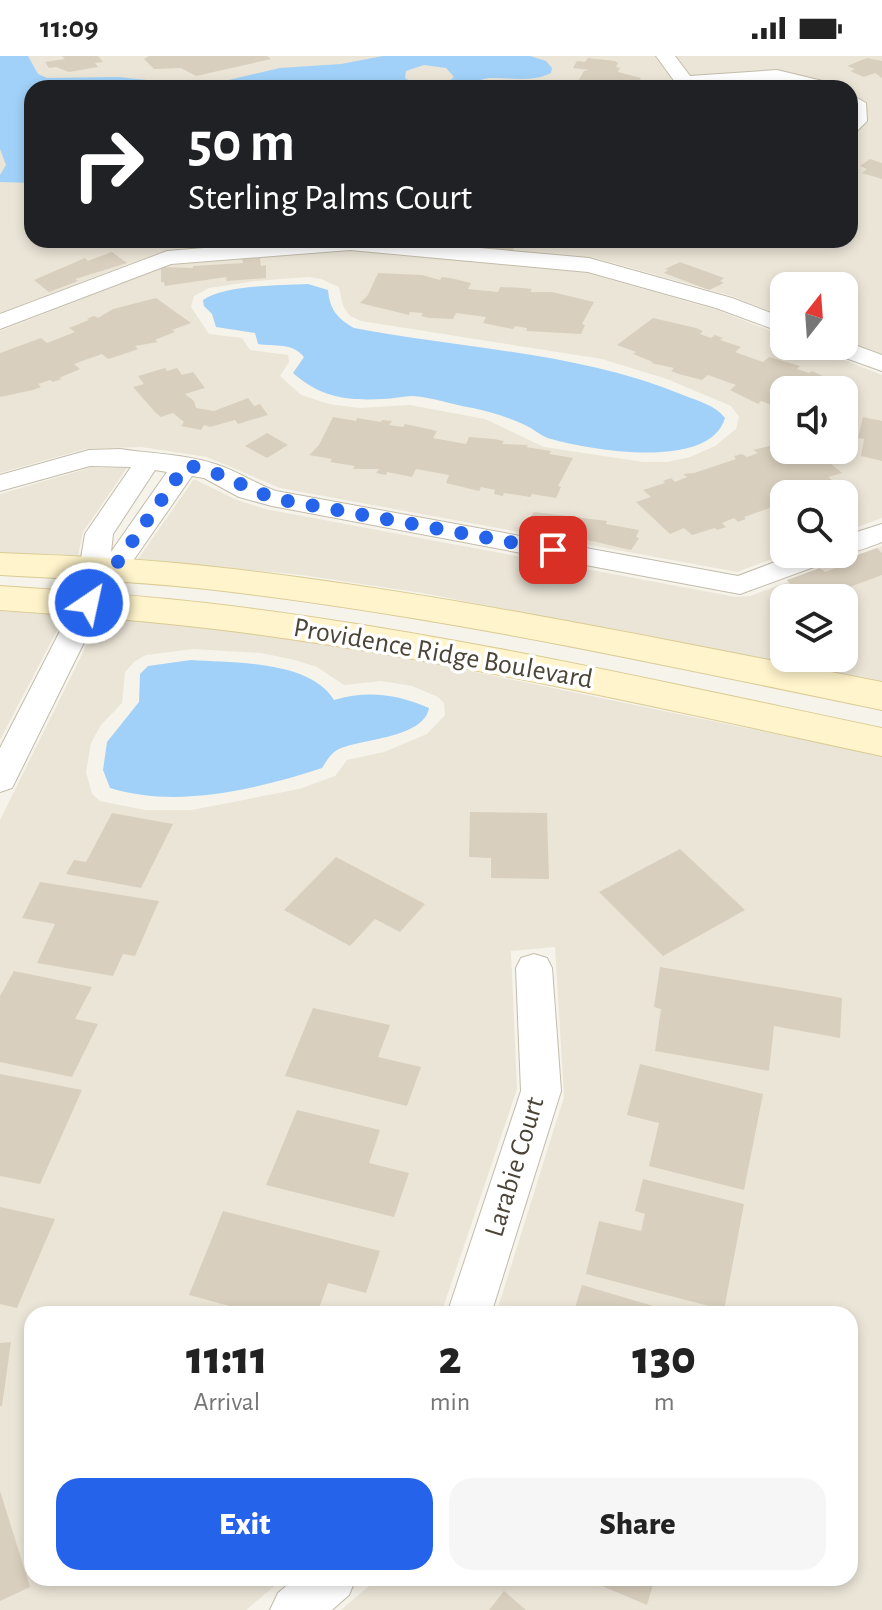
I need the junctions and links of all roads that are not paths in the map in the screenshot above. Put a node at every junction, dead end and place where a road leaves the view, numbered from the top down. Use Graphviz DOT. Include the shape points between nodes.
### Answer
graph roads {
  1 [pos="665,56"];
  2 [pos="682,80"];
  3 [pos="762,80"];
  4 [pos="794,80"];
  5 [pos="289,248"];
  6 [pos="404,248"];
  7 [pos="770,321"];
  8 [pos="0,322"];
  9 [pos="858,355"];
  10 [pos="882,364"];
  11 [pos="149,459"];
  12 [pos="186,465"];
  13 [pos="0,483"];
  14 [pos="882,532"];
  15 [pos="858,541"];
  16 [pos="0,564"];
  17 [pos="786,568"];
  18 [pos="98,580"];
  19 [pos="0,598"];
  20 [pos="882,696"];
  21 [pos="882,742"];
  22 [pos="0,780"];
  23 [pos="534,968"];
  24 [pos="472,1306"];
  25 [pos="323,1586"];
  26 [pos="295,1610"];
  1 -- 2 [label="street"];
  3 -- 4 [label="street"];
  5 -- 8 [label="street" via="167,258"];
  6 -- 7 [label="street" via="589,265"];
  9 -- 10 [label="street"];
  11 -- 12 [label="street"];
  11 -- 13 [label="street" via="89,458"];
  11 -- 18 [label="street" via="99,534"];
  12 -- 17 [label="street" via="272,498 740,585"];
  12 -- 18 [label="street"];
  14 -- 15 [label="street"];
  16 -- 18 [label="street, Providence Ridge Boulevard"];
  18 -- 19 [label="street, Providence Ridge Boulevard"];
  18 -- 20 [label="street, Providence Ridge Boulevard" via="313,590"];
  18 -- 21 [label="street, Providence Ridge Boulevard" via="228,617 399,642"];
  18 -- 22 [label="street"];
  23 -- 24 [label="street, Larabie Court" via="541,1091"];
  25 -- 26 [label="street"];
}
